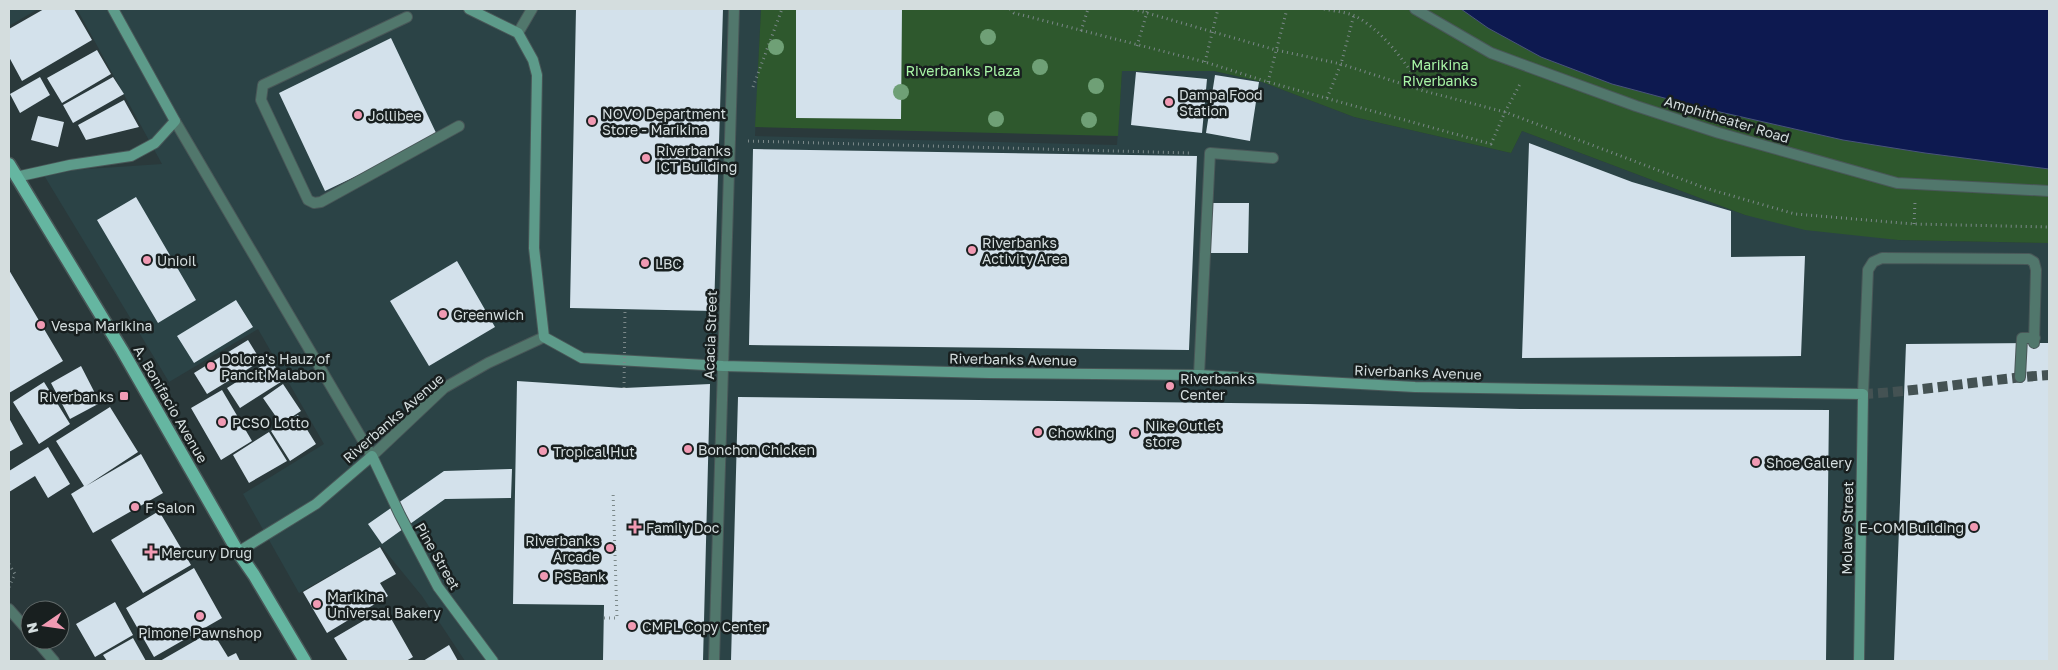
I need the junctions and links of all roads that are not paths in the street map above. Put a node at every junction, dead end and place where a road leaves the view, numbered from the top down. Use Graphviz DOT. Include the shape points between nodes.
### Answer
graph roads {
  1 [pos="113,9"];
  2 [pos="469,9"];
  3 [pos="532,9"];
  4 [pos="734,9"];
  5 [pos="1415,9"];
  6 [pos="407,17"];
  7 [pos="518,33"];
  8 [pos="175,121"];
  9 [pos="459,126"];
  10 [pos="1273,158"];
  11 [pos="9,164"];
  12 [pos="16,177"];
  13 [pos="2049,191"];
  14 [pos="544,337"];
  15 [pos="722,366"];
  16 [pos="1198,375"];
  17 [pos="2020,377"];
  18 [pos="1863,394"];
  19 [pos="372,456"];
  20 [pos="238,552"];
  21 [pos="9,609"];
  22 [pos="20,622"];
  23 [pos="45,650"];
  24 [pos="54,661"];
  25 [pos="305,661"];
  26 [pos="493,661"];
  27 [pos="714,661"];
  28 [pos="1859,661"];
  1 -- 8 [label="street"];
  2 -- 7 [label="street"];
  3 -- 7 [label="street"];
  4 -- 15 [label="street, Acacia Street"];
  5 -- 13 [label="street, Amphitheater Road" via="1491,53 1719,133 1898,183"];
  6 -- 9 [label="street" via="263,85 260,100 308,200 314,203"];
  7 -- 14 [label="street" via="533,60 537,75 534,248"];
  8 -- 12 [label="street" via="155,143 131,156"];
  8 -- 19 [label="street"];
  10 -- 16 [label="street" via="1210,153"];
  11 -- 12 [label="main road, A. Bonifacio Avenue"];
  12 -- 20 [label="main road, A. Bonifacio Avenue" via="122,350"];
  14 -- 15 [label="street, Riverbanks Avenue" via="582,358"];
  14 -- 19 [label="street, Riverbanks Avenue" via="444,388"];
  15 -- 16 [label="street, Riverbanks Avenue"];
  15 -- 27 [label="street, Acacia Street"];
  16 -- 18 [label="street, Riverbanks Avenue" via="1415,387"];
  17 -- 18 [label="street" via="2022,338 2035,341 2034,262 2029,259 1882,258 1873,262 1868,270"];
  18 -- 28 [label="street, Molave Street"];
  19 -- 20 [label="street, Riverbanks Avenue" via="316,504"];
  19 -- 26 [label="street, Pine Street" via="438,587"];
  20 -- 25 [label="main road, A. Bonifacio Avenue"];
  21 -- 22 [label="street"];
  23 -- 24 [label="street"];
}
